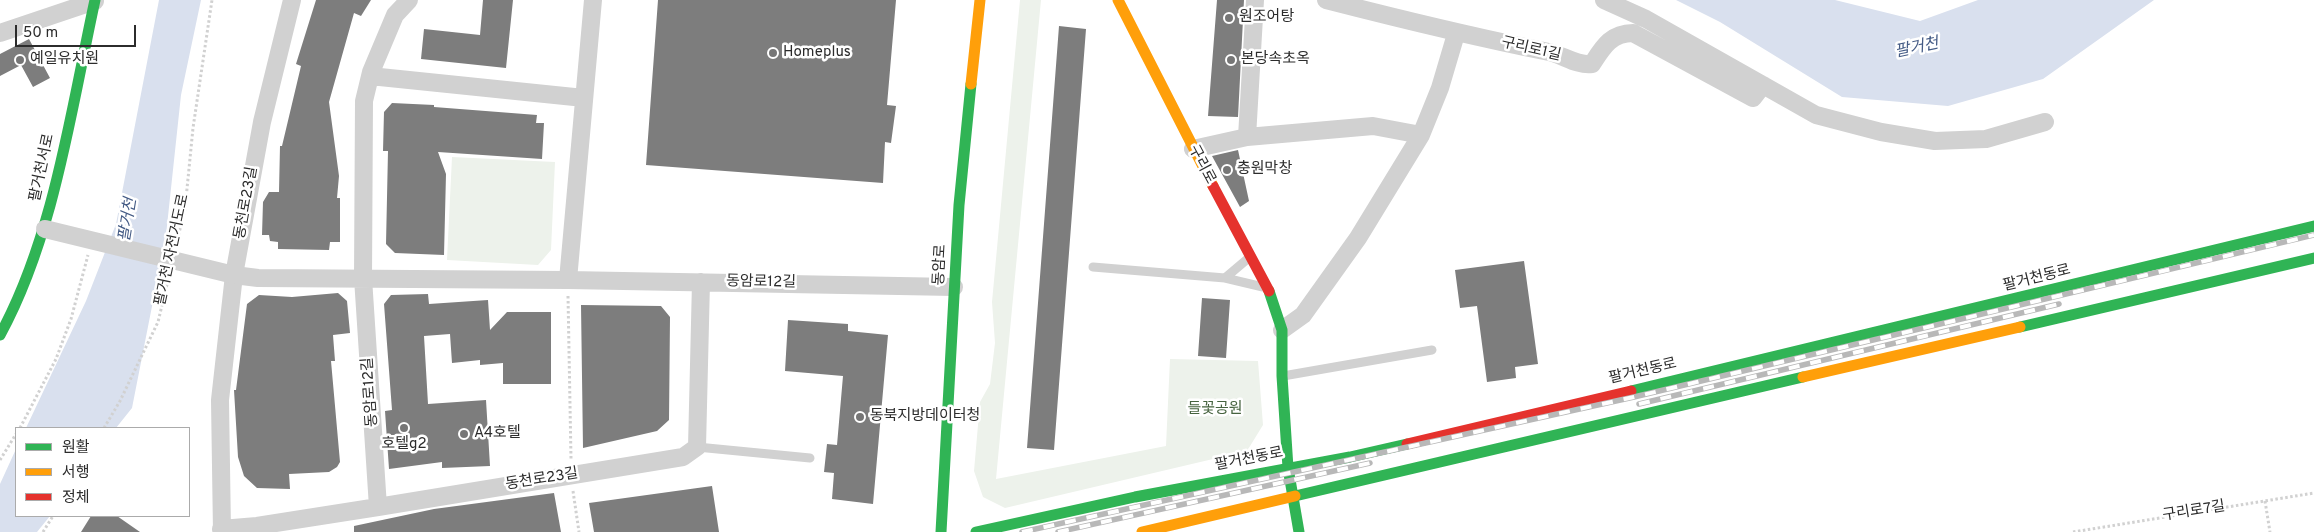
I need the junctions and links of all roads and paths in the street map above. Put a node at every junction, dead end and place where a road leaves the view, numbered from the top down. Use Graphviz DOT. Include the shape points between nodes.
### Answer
graph roads {
  1 [pos="95,0"];
  2 [pos="212,0"];
  3 [pos="292,0"];
  4 [pos="409,0"];
  5 [pos="593,0"];
  6 [pos="980,0"];
  7 [pos="1118,0"];
  8 [pos="1255,0"];
  9 [pos="1326,0"];
  10 [pos="1604,0"];
  11 [pos="0,33"];
  12 [pos="1456,34"];
  13 [pos="370,76"];
  14 [pos="1764,85"];
  15 [pos="584,98"];
  16 [pos="2045,122"];
  17 [pos="1420,134"];
  18 [pos="1248,137"];
  19 [pos="1192,149"];
  20 [pos="2314,226"];
  21 [pos="45,229"];
  22 [pos="91,246"];
  23 [pos="176,247"];
  24 [pos="1251,256"];
  25 [pos="2314,258"];
  26 [pos="1093,267"];
  27 [pos="169,275"];
  28 [pos="234,275"];
  29 [pos="364,278"];
  30 [pos="1225,278"];
  31 [pos="568,280"];
  32 [pos="701,282"];
  33 [pos="954,287"];
  34 [pos="1268,288"];
  35 [pos="1282,330"];
  36 [pos="0,335"];
  37 [pos="1432,350"];
  38 [pos="1282,376"];
  39 [pos="21,427"];
  40 [pos="105,427"];
  41 [pos="15,436"];
  42 [pos="697,447"];
  43 [pos="810,458"];
  44 [pos="0,460"];
  45 [pos="1288,468"];
  46 [pos="571,475"];
  47 [pos="2314,493"];
  48 [pos="1292,497"];
  49 [pos="2265,501"];
  50 [pos="378,507"];
  51 [pos="52,517"];
  52 [pos="222,530"];
  53 [pos="43,532"];
  54 [pos="579,532"];
  55 [pos="941,532"];
  56 [pos="976,532"];
  57 [pos="1142,532"];
  58 [pos="1299,532"];
  59 [pos="2073,532"];
  60 [pos="2270,532"];
  1 -- 11 [label="street"];
  1 -- 21 [label="street, 팔거천서로"];
  2 -- 23 [label="path, 팔거천 자전거도로" via="185,209"];
  3 -- 28 [label="street, 동천로23길" via="262,122"];
  4 -- 13 [label="street, 동암로12길" via="394,15"];
  5 -- 15 [label="street"];
  6 -- 33 [label="street, 동암로"];
  7 -- 19 [label="street, 구리로"];
  8 -- 18 [label="street"];
  9 -- 12 [label="street, 구리로1길"];
  10 -- 14 [label="street" via="1646,19"];
  12 -- 14 [label="street, 구리로1길" via="1562,55 1582,65 1592,64 1613,37 1633,33 1753,98"];
  12 -- 17 [label="street" via="1440,88"];
  13 -- 15 [label="street"];
  13 -- 29 [label="street, 동암로12길" via="364,101"];
  14 -- 16 [label="street" via="1816,115 1881,132 1934,141 1986,139"];
  15 -- 31 [label="street"];
  17 -- 18 [label="street" via="1373,126"];
  17 -- 35 [label="street" via="1352,246 1303,315"];
  18 -- 19 [label="street"];
  19 -- 24 [label="street, 구리로"];
  20 -- 45 [label="street, 팔거천동로" via="1872,334 1350,457"];
  21 -- 28 [label="street, 동암로12길, bridge"];
  21 -- 36 [label="street, 팔거천서로"];
  22 -- 39 [label="path" via="56,360"];
  24 -- 30 [label="lane"];
  24 -- 34 [label="street, 구리로"];
  25 -- 48 [label="street"];
  26 -- 30 [label="lane"];
  27 -- 40 [label="path, 팔거천 자전거도로" via="158,322"];
  28 -- 29 [label="street, 동암로12길"];
  28 -- 52 [label="street, 동천로23길" via="220,400"];
  29 -- 31 [label="street, 동암로12길"];
  29 -- 50 [label="street, 동암로12길"];
  30 -- 34 [label="lane"];
  31 -- 32 [label="street, 동암로12길"];
  31 -- 46 [label="path"];
  32 -- 33 [label="street, 동암로12길"];
  32 -- 42 [label="street"];
  33 -- 55 [label="street, 동암로"];
  34 -- 35 [label="street, 구리로"];
  35 -- 38 [label="street, 구리로"];
  37 -- 38 [label="lane"];
  38 -- 45 [label="street, 구리로"];
  41 -- 44 [label="path"];
  42 -- 43 [label="lane"];
  42 -- 46 [label="street, 동천로23길" via="683,457"];
  45 -- 48 [label="street, 구리로"];
  45 -- 56 [label="street, 팔거천동로"];
  46 -- 50 [label="street, 동천로23길"];
  46 -- 54 [label="path"];
  47 -- 49 [label="path, 구리로7길"];
  48 -- 57 [label="street"];
  48 -- 58 [label="street, 구리로"];
  49 -- 59 [label="path, 구리로7길"];
  49 -- 60 [label="path"];
  50 -- 52 [label="street, 동천로23길"];
  51 -- 53 [label="path"];
}
